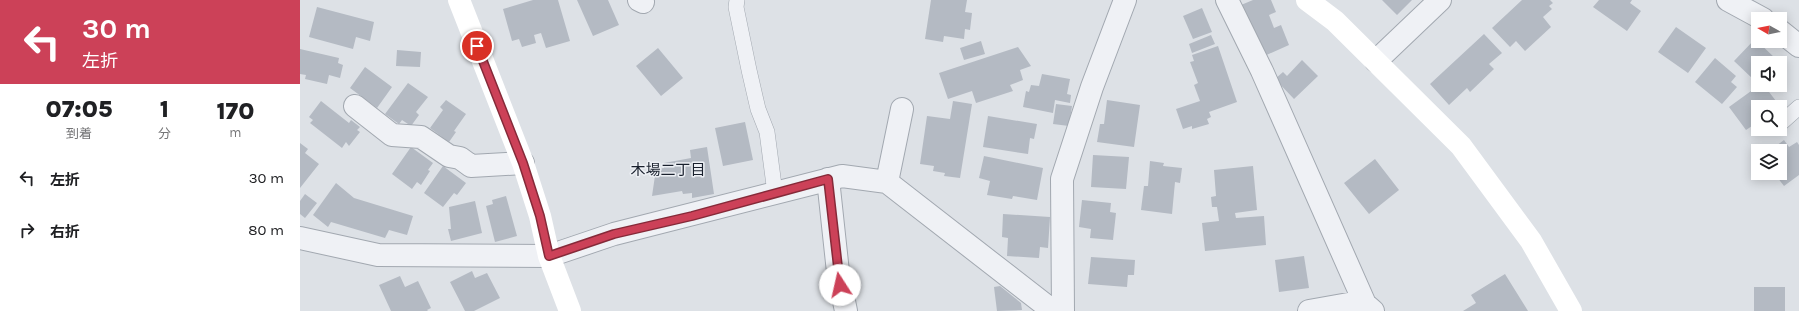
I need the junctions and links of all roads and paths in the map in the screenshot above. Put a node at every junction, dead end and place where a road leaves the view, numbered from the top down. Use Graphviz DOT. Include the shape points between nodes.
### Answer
graph roads {
  1 [pos="737,0"];
  2 [pos="1125,0"];
  3 [pos="1227,0"];
  4 [pos="1307,0"];
  5 [pos="1440,0"];
  6 [pos="1728,0"];
  7 [pos="462,1"];
  8 [pos="1751,12"];
  9 [pos="1787,37"];
  10 [pos="1799,46"];
  11 [pos="1376,61"];
  12 [pos="355,106"];
  13 [pos="1799,107"];
  14 [pos="902,109"];
  15 [pos="1787,118"];
  16 [pos="523,163"];
  17 [pos="828,179"];
  18 [pos="887,182"];
  19 [pos="775,194"];
  20 [pos="300,238"];
  21 [pos="549,256"];
  22 [pos="1369,308"];
  23 [pos="570,311"];
  24 [pos="846,311"];
  25 [pos="1053,311"];
  26 [pos="1062,311"];
  27 [pos="1309,311"];
  28 [pos="1571,311"];
  1 -- 19 [label="lane" via="736,8 749,70 766,132"];
  2 -- 26 [label="street" via="1092,87 1062,179"];
  3 -- 22 [label="street" via="1262,71"];
  4 -- 11 [label="street" via="1335,21"];
  5 -- 11 [label="street"];
  6 -- 8 [label="street"];
  7 -- 16 [label="street"];
  9 -- 10 [label="street"];
  11 -- 28 [label="street" via="1461,146 1531,241"];
  12 -- 16 [label="street" via="392,135 420,137 449,156 460,158 472,166"];
  13 -- 15 [label="lane"];
  14 -- 18 [label="street"];
  16 -- 21 [label="street" via="540,216"];
  17 -- 18 [label="street" via="842,176"];
  17 -- 19 [label="street"];
  17 -- 24 [label="street" via="838,272"];
  18 -- 25 [label="street"];
  19 -- 21 [label="street" via="614,234"];
  20 -- 21 [label="street" via="378,255"];
  21 -- 23 [label="street"];
  22 -- 27 [label="street" via="1354,303"];
}
